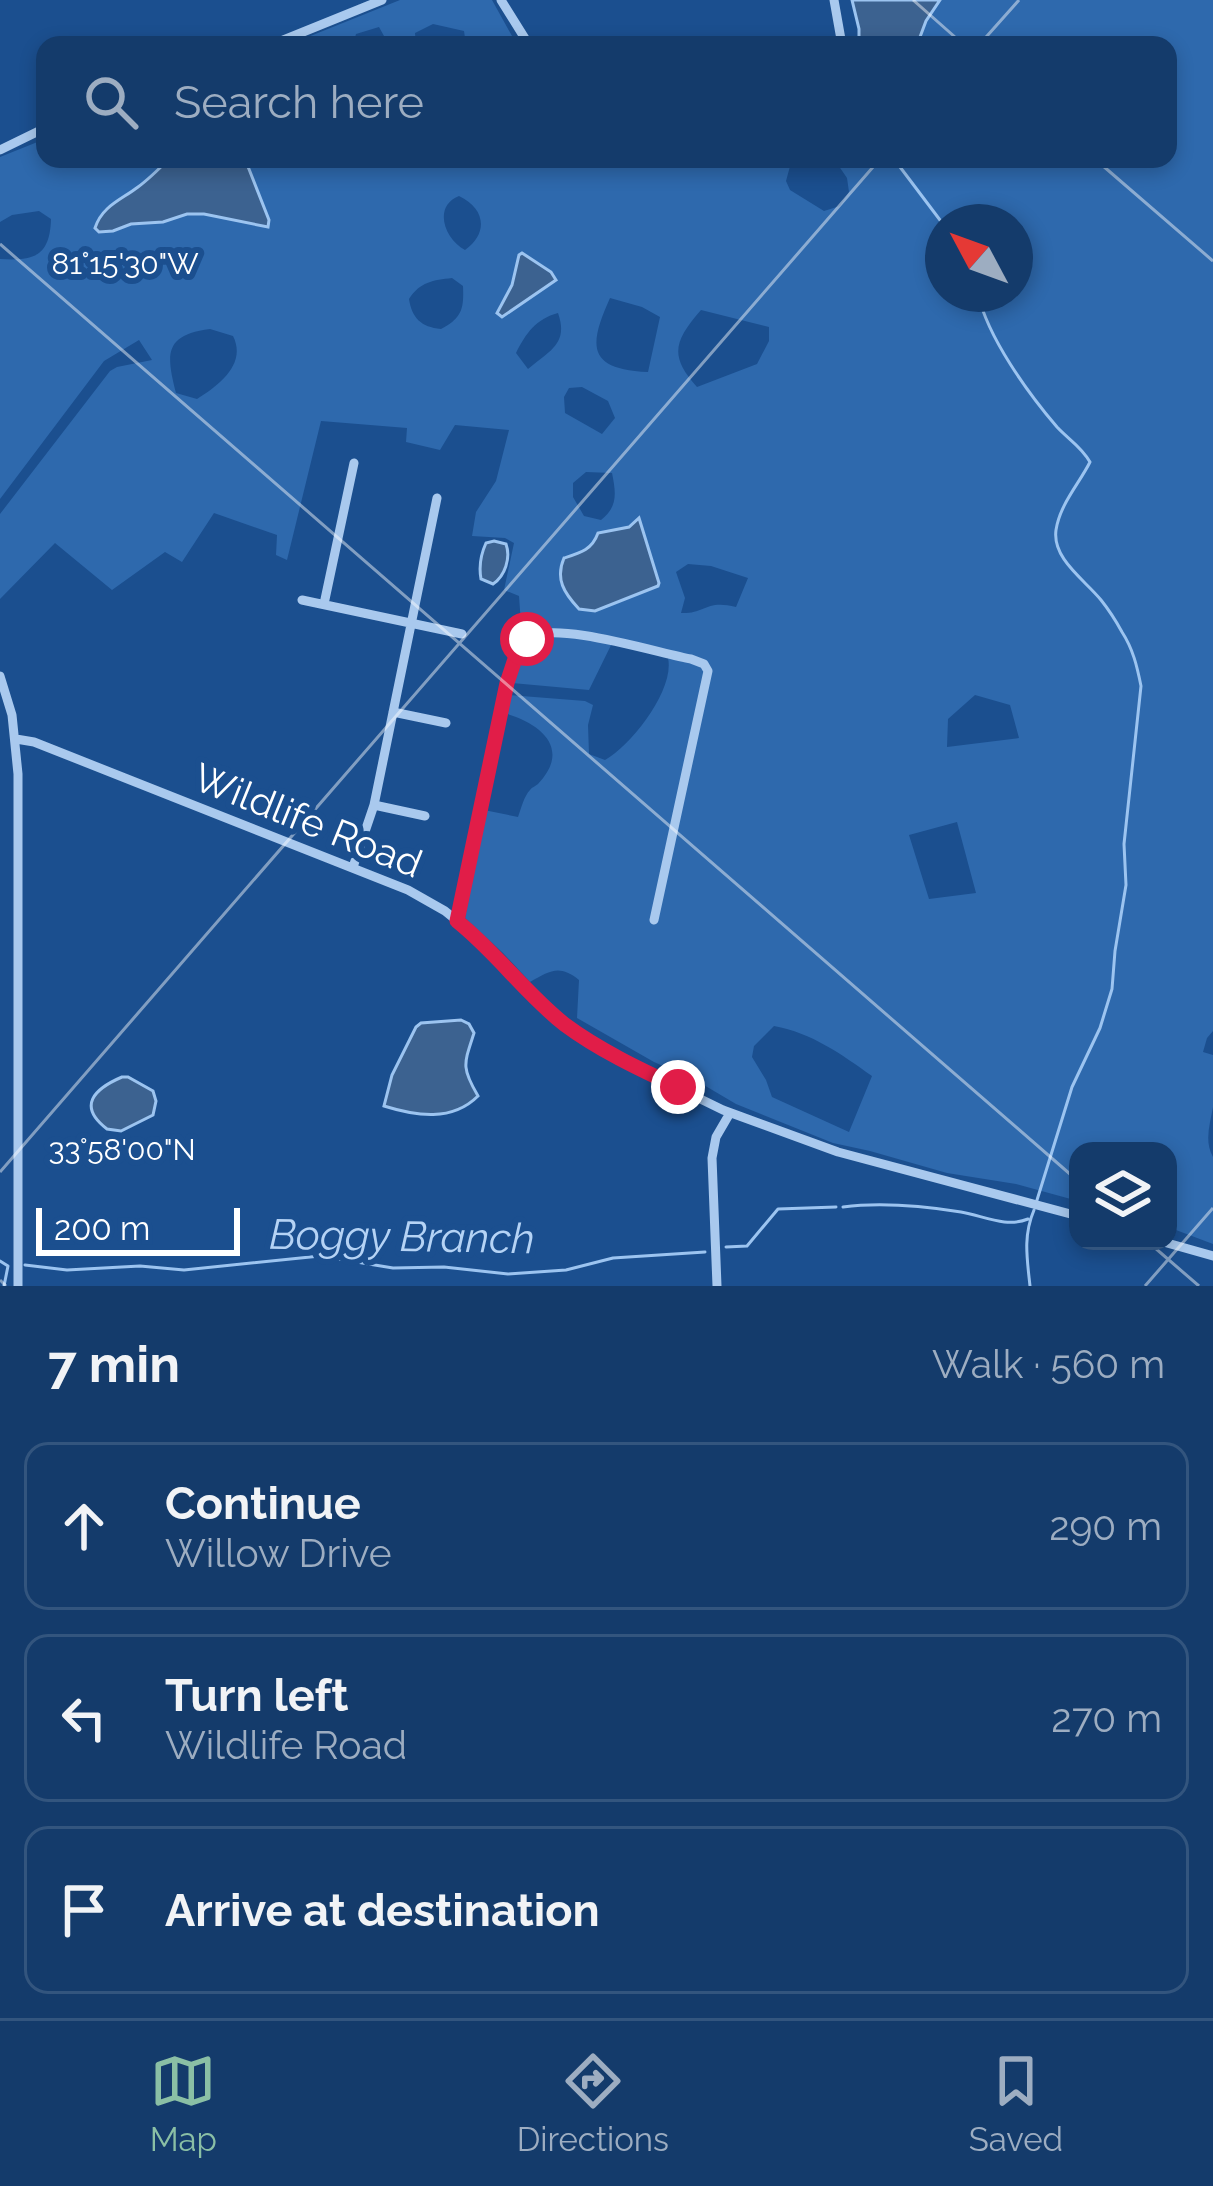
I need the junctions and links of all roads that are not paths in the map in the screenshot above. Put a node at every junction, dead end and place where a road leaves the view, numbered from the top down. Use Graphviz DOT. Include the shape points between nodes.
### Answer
graph roads {
  1 [pos="382,0"];
  2 [pos="501,0"];
  3 [pos="834,0"];
  4 [pos="293,36"];
  5 [pos="524,36"];
  6 [pos="840,36"];
  7 [pos="36,132"];
  8 [pos="0,150"];
  9 [pos="354,463"];
  10 [pos="437,498"];
  11 [pos="302,600"];
  12 [pos="324,604"];
  13 [pos="411,625"];
  14 [pos="462,634"];
  15 [pos="0,676"];
  16 [pos="393,712"];
  17 [pos="446,723"];
  18 [pos="16,740"];
  19 [pos="374,805"];
  20 [pos="424,817"];
  21 [pos="353,867"];
  22 [pos="654,920"];
  23 [pos="457,921"];
  24 [pos="730,1113"];
  25 [pos="1069,1213"];
  26 [pos="1177,1246"];
  27 [pos="1213,1256"];
  28 [pos="18,1286"];
  29 [pos="717,1286"];
  1 -- 4 [label="street"];
  2 -- 5 [label="street"];
  3 -- 6 [label="street"];
  7 -- 8 [label="street"];
  9 -- 12 [label="street"];
  10 -- 13 [label="street"];
  11 -- 12 [label="street"];
  12 -- 13 [label="street"];
  13 -- 14 [label="street"];
  13 -- 16 [label="street"];
  15 -- 18 [label="street"];
  16 -- 17 [label="street"];
  16 -- 19 [label="street"];
  18 -- 21 [label="street, Wildlife Road"];
  18 -- 28 [label="street"];
  19 -- 20 [label="street"];
  19 -- 21 [label="street"];
  21 -- 23 [label="street, Wildlife Road"];
  22 -- 23 [label="street" via="708,671 691,659 590,636 540,633 513,663"];
  23 -- 24 [label="street, Wildlife Road" via="562,1022"];
  24 -- 25 [label="street, Wildlife Road" via="838,1152"];
  24 -- 29 [label="street" via="712,1158"];
  26 -- 27 [label="street"];
}
